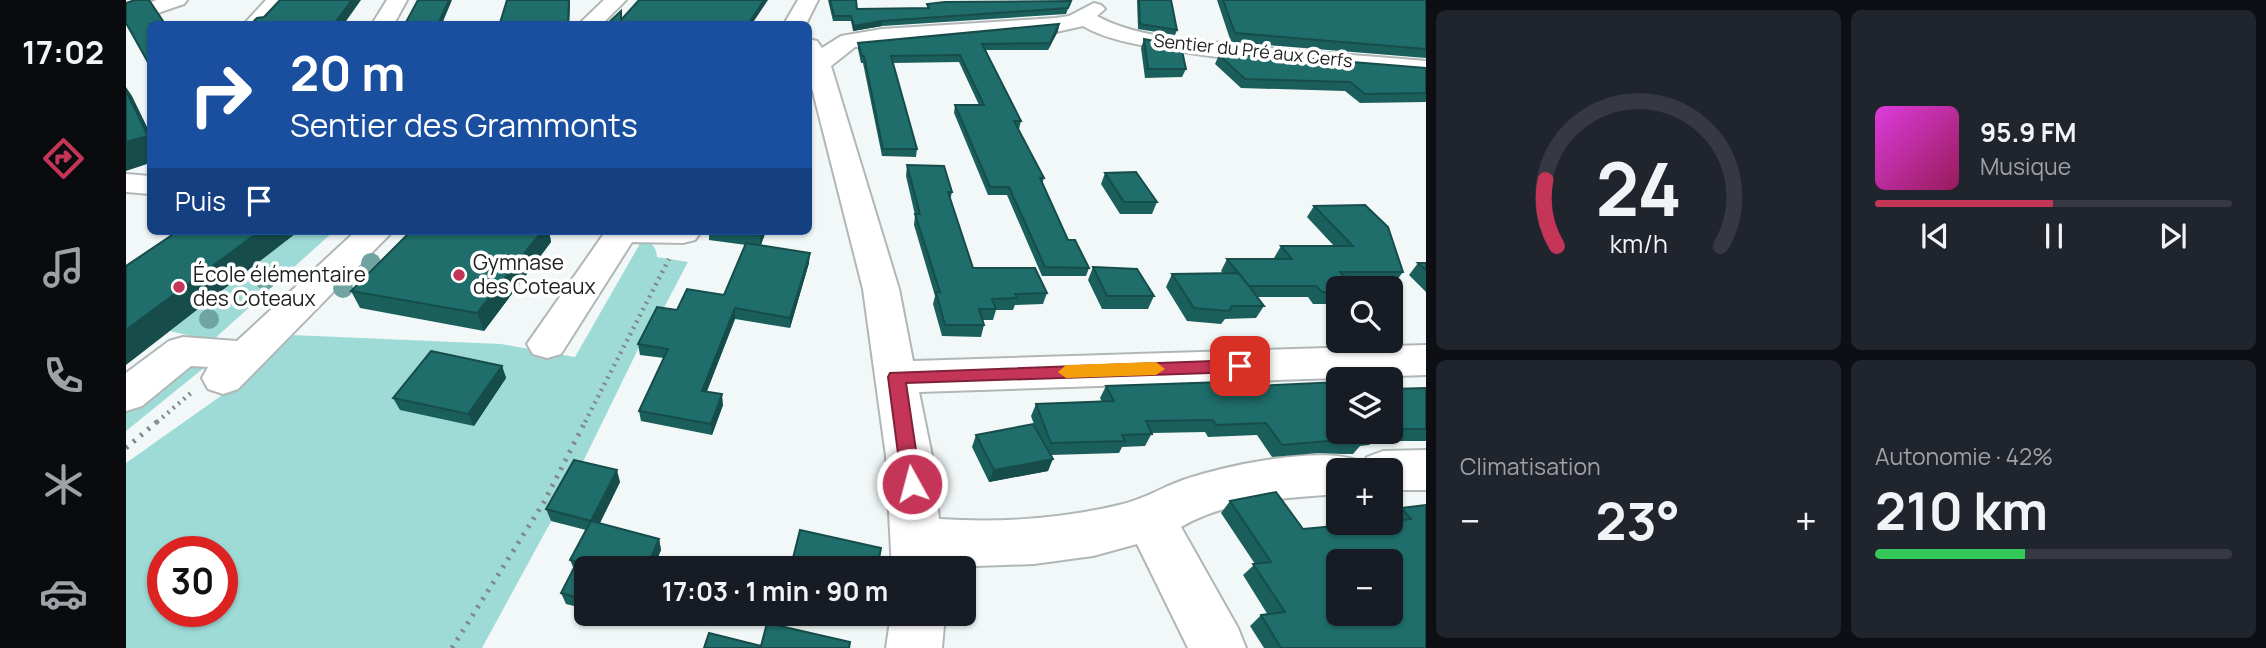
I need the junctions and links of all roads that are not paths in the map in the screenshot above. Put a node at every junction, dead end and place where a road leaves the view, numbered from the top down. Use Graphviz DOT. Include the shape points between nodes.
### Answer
graph roads {
  1 [pos="177,0"];
  2 [pos="277,0"];
  3 [pos="397,0"];
  4 [pos="584,0"];
  5 [pos="616,0"];
  6 [pos="808,0"];
  7 [pos="1090,9"];
  8 [pos="126,18"];
  9 [pos="258,21"];
  10 [pos="385,21"];
  11 [pos="587,21"];
  12 [pos="591,21"];
  13 [pos="797,21"];
  14 [pos="812,52"];
  15 [pos="1426,68"];
  16 [pos="126,183"];
  17 [pos="147,185"];
  18 [pos="372,235"];
  19 [pos="619,235"];
  20 [pos="644,235"];
  21 [pos="678,241"];
  22 [pos="547,344"];
  23 [pos="1426,360"];
  24 [pos="896,377"];
  25 [pos="127,396"];
  26 [pos="1426,470"];
  27 [pos="1403,471"];
  28 [pos="1326,475"];
  29 [pos="1150,519"];
  30 [pos="918,554"];
  31 [pos="917,626"];
  32 [pos="914,648"];
  33 [pos="1219,648"];
  1 -- 8 [label="street"];
  2 -- 9 [label="street"];
  3 -- 10 [label="street"];
  4 -- 11 [label="street"];
  5 -- 12 [label="street"];
  6 -- 13 [label="street"];
  7 -- 14 [label="street" via="1056,25 881,36"];
  7 -- 15 [label="street, Sentier du Pré aux Cerfs" via="1089,24 1171,45"];
  14 -- 24 [label="street" via="878,276"];
  16 -- 17 [label="street"];
  18 -- 25 [label="street" via="235,367 183,351"];
  19 -- 22 [label="street"];
  20 -- 21 [label="street"];
  23 -- 24 [label="street"];
  24 -- 30 [label="street"];
  26 -- 27 [label="street"];
  28 -- 29 [label="street" via="1279,479 1190,498"];
  29 -- 30 [label="street" via="1064,538"];
  29 -- 33 [label="street"];
  31 -- 32 [label="street"];
}
